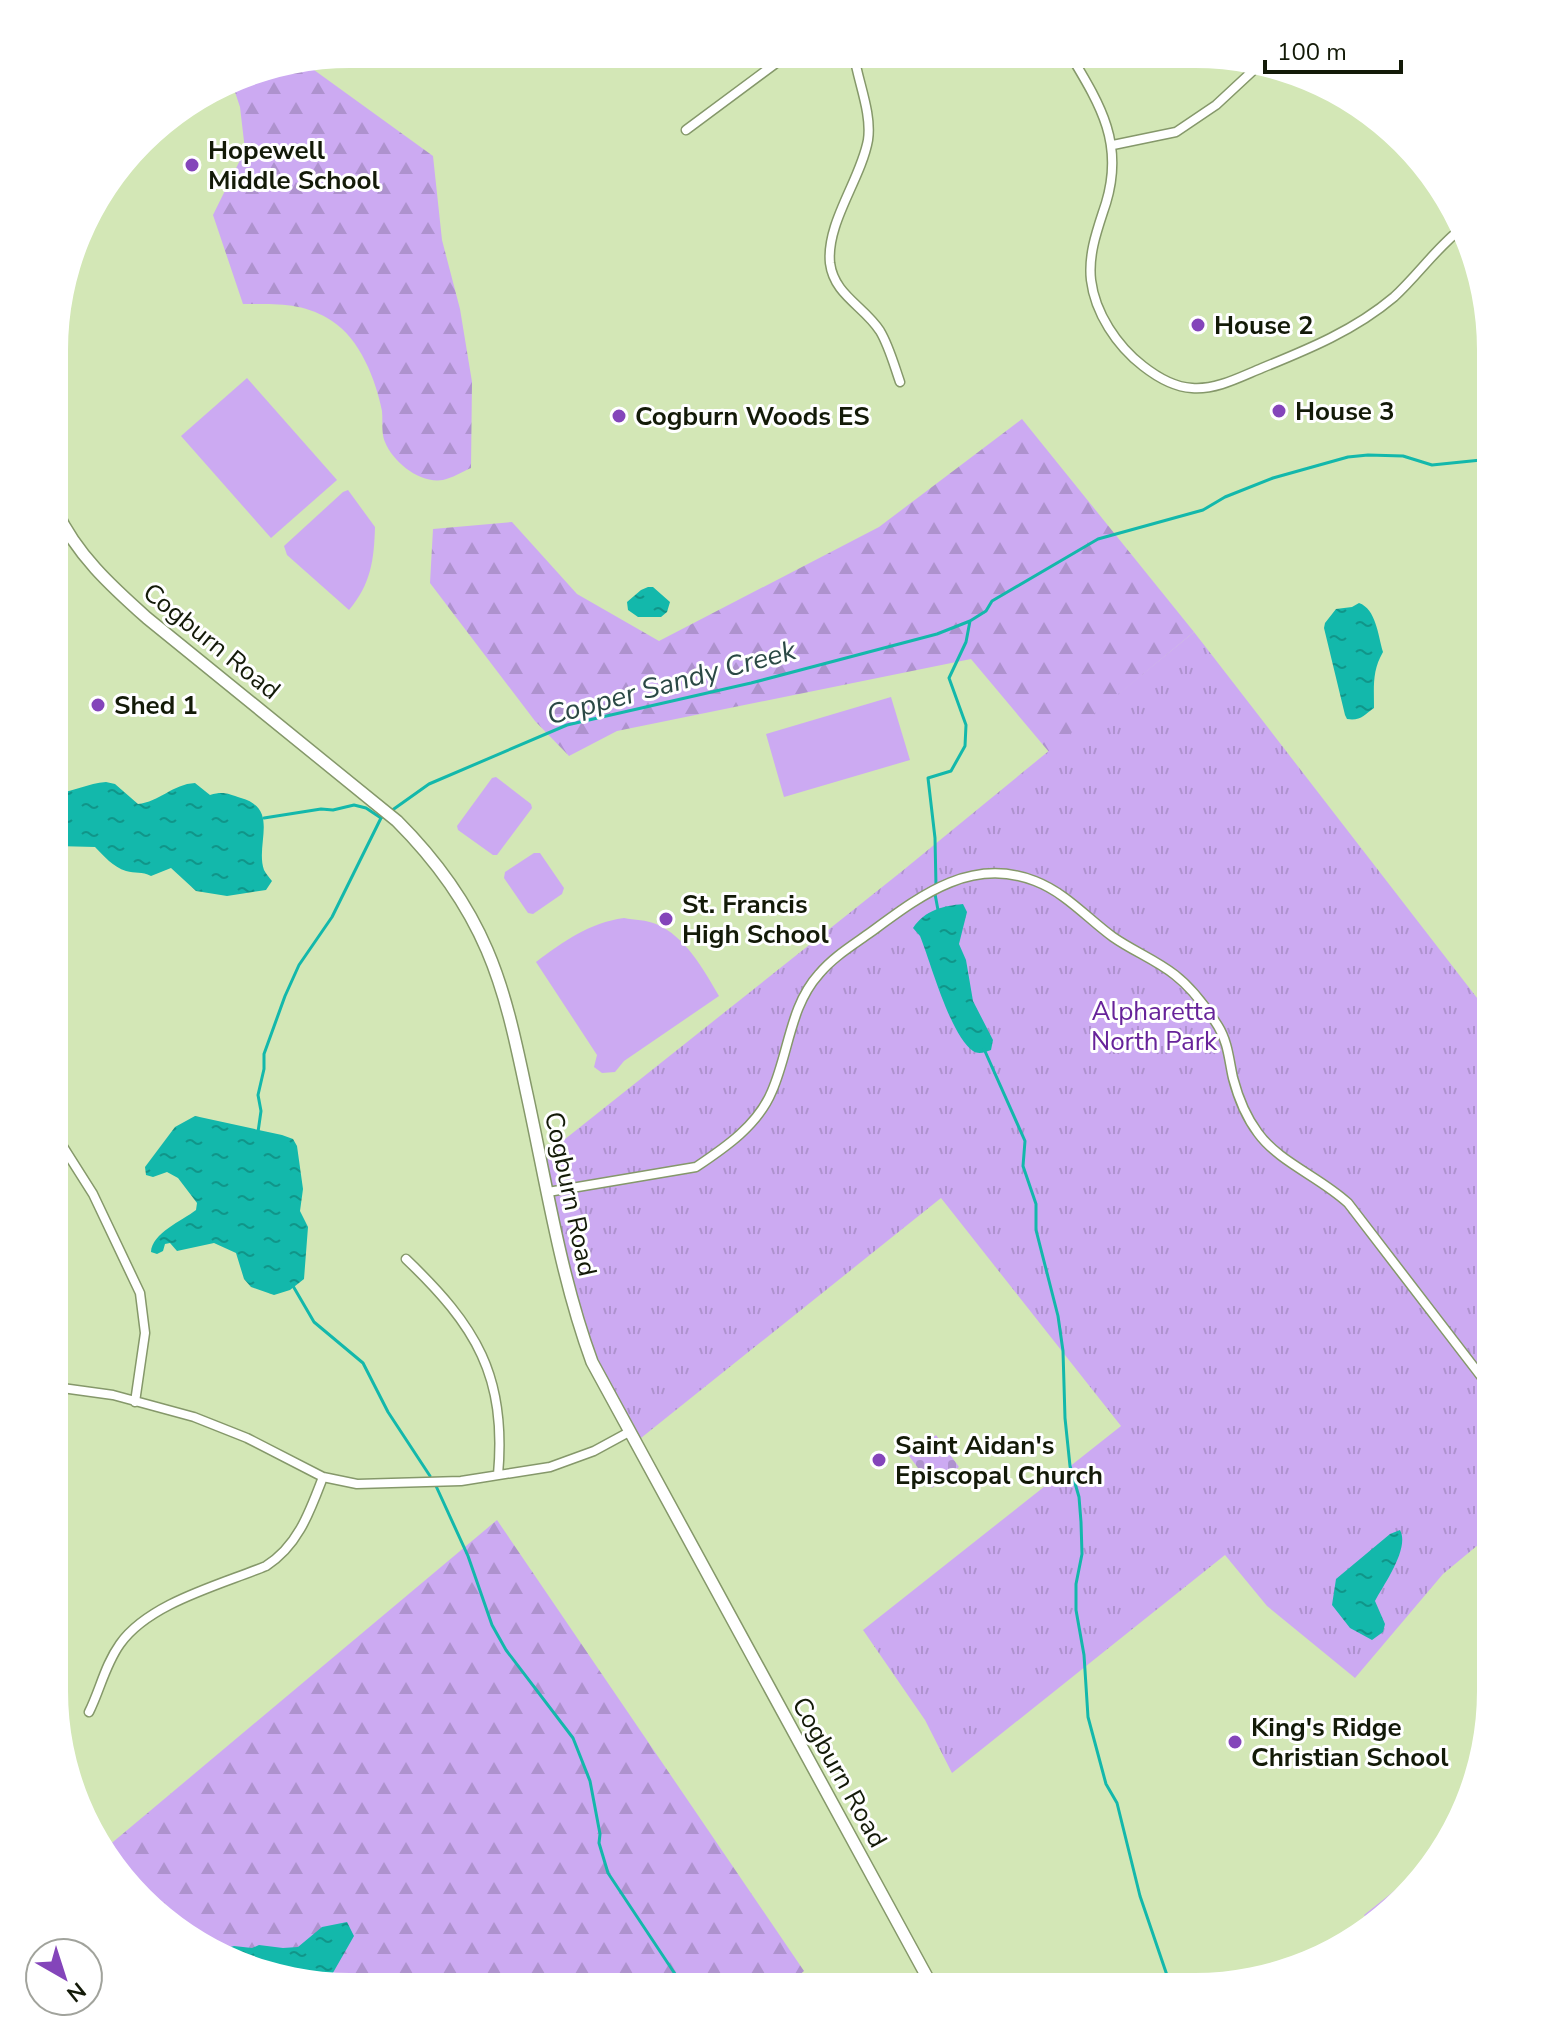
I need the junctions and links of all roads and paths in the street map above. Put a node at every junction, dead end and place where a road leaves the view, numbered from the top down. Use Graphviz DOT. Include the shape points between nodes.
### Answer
graph roads {
  1 [pos="769,68"];
  2 [pos="856,68"];
  3 [pos="1078,68"];
  4 [pos="1250,73"];
  5 [pos="686,130"];
  6 [pos="1113,145"];
  7 [pos="1453,237"];
  8 [pos="900,382"];
  9 [pos="68,532"];
  10 [pos="68,1155"];
  11 [pos="548,1192"];
  12 [pos="406,1259"];
  13 [pos="1476,1370"];
  14 [pos="68,1389"];
  15 [pos="135,1402"];
  16 [pos="629,1432"];
  17 [pos="498,1475"];
  18 [pos="323,1477"];
  19 [pos="89,1712"];
  20 [pos="925,1973"];
  1 -- 5 [label="street"];
  2 -- 8 [label="street" via="869,135 836,226 830,264 843,293 879,329"];
  3 -- 6 [label="street"];
  4 -- 6 [label="street" via="1176,132"];
  6 -- 7 [label="street" via="1112,177 1090,263 1095,298 1123,348 1147,370 1175,385 1226,383 1317,346 1394,297"];
  9 -- 11 [label="street, Cogburn Road" via="147,618 397,821 442,872 475,924 497,974"];
  10 -- 15 [label="street" via="140,1293 145,1333"];
  11 -- 13 [label="street" via="696,1167 747,1127 765,1105 800,1003 828,963 945,882 994,872 1020,876 1058,892 1192,991 1226,1042 1238,1094 1257,1133 1348,1203"];
  11 -- 16 [label="street, Cogburn Road" via="581,1332"];
  12 -- 17 [label="street" via="461,1319 487,1367 498,1398"];
  14 -- 15 [label="street"];
  15 -- 18 [label="street" via="247,1438"];
  16 -- 17 [label="street" via="550,1467"];
  16 -- 20 [label="street, Cogburn Road"];
  17 -- 18 [label="street" via="403,1484 357,1484"];
  18 -- 19 [label="street" via="299,1533 277,1559 172,1604 127,1635"];
}
